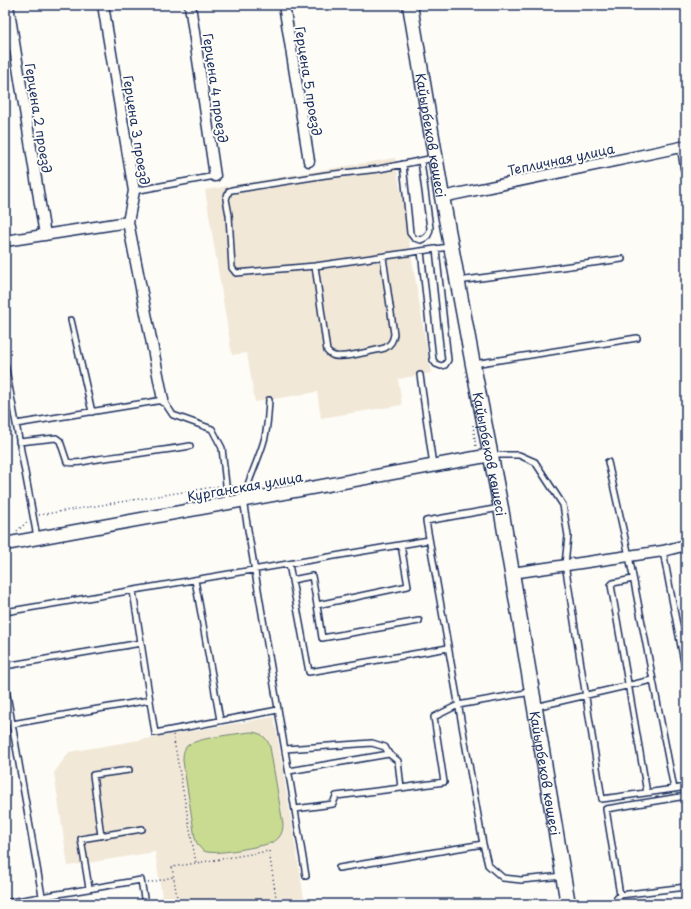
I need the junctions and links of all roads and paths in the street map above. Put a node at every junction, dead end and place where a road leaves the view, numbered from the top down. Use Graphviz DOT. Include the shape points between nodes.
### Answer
graph roads {
  1 [pos="8,5"];
  2 [pos="103,5"];
  3 [pos="190,5"];
  4 [pos="284,5"];
  5 [pos="410,5"];
  6 [pos="684,147"];
  7 [pos="436,158"];
  8 [pos="308,161"];
  9 [pos="421,161"];
  10 [pos="403,164"];
  11 [pos="686,168"];
  12 [pos="215,176"];
  13 [pos="134,192"];
  14 [pos="442,197"];
  15 [pos="128,222"];
  16 [pos="45,235"];
  17 [pos="5,241"];
  18 [pos="451,247"];
  19 [pos="436,250"];
  20 [pos="421,251"];
  21 [pos="382,257"];
  22 [pos="622,259"];
  23 [pos="315,266"];
  24 [pos="457,281"];
  25 [pos="72,320"];
  26 [pos="637,338"];
  27 [pos="5,364"];
  28 [pos="473,364"];
  29 [pos="420,375"];
  30 [pos="163,400"];
  31 [pos="269,400"];
  32 [pos="92,412"];
  33 [pos="16,424"];
  34 [pos="20,442"];
  35 [pos="190,446"];
  36 [pos="491,455"];
  37 [pos="608,462"];
  38 [pos="433,465"];
  39 [pos="226,486"];
  40 [pos="247,486"];
  41 [pos="243,500"];
  42 [pos="228,503"];
  43 [pos="500,508"];
  44 [pos="33,516"];
  45 [pos="12,532"];
  46 [pos="38,538"];
  47 [pos="429,540"];
  48 [pos="5,544"];
  49 [pos="402,545"];
  50 [pos="686,545"];
  51 [pos="663,551"];
  52 [pos="629,556"];
  53 [pos="289,564"];
  54 [pos="565,564"];
  55 [pos="255,570"];
  56 [pos="512,573"];
  57 [pos="633,579"];
  58 [pos="195,580"];
  59 [pos="292,580"];
  60 [pos="133,591"];
  61 [pos="317,605"];
  62 [pos="5,612"];
  63 [pos="419,621"];
  64 [pos="141,643"];
  65 [pos="448,648"];
  66 [pos="5,666"];
  67 [pos="686,673"];
  68 [pos="652,680"];
  69 [pos="5,683"];
  70 [pos="532,692"];
  71 [pos="150,700"];
  72 [pos="458,705"];
  73 [pos="534,707"];
  74 [pos="278,710"];
  75 [pos="220,720"];
  76 [pos="12,724"];
  77 [pos="172,729"];
  78 [pos="285,749"];
  79 [pos="390,754"];
  80 [pos="129,770"];
  81 [pos="289,771"];
  82 [pos="686,787"];
  83 [pos="401,788"];
  84 [pos="674,789"];
  85 [pos="647,793"];
  86 [pos="686,796"];
  87 [pos="295,809"];
  88 [pos="142,829"];
  89 [pos="101,836"];
  90 [pos="483,844"];
  91 [pos="196,863"];
  92 [pos="339,868"];
  93 [pos="306,876"];
  94 [pos="563,876"];
  95 [pos="174,877"];
  96 [pos="142,885"];
  97 [pos="686,886"];
  98 [pos="89,888"];
  99 [pos="620,895"];
  100 [pos="42,896"];
  101 [pos="477,901"];
  102 [pos="5,903"];
  103 [pos="145,904"];
  104 [pos="178,904"];
  105 [pos="278,904"];
  106 [pos="474,904"];
  107 [pos="568,904"];
  108 [pos="612,904"];
  1 -- 16 [label="street, Герцена 2 проезд"];
  2 -- 13 [label="street, Герцена 3 проезд"];
  3 -- 12 [label="street, Герцена 4 проезд"];
  4 -- 8 [label="street, Герцена 5 проезд"];
  5 -- 7 [label="main road, Қайырбеков көшесі"];
  6 -- 11 [label="street"];
  6 -- 14 [label="street, Тепличная улица"];
  7 -- 9 [label="lane"];
  7 -- 14 [label="main road, Қайырбеков көшесі"];
  9 -- 10 [label="lane"];
  9 -- 10 [label="lane" via="430,228 427,236 421,240 414,238 410,233"];
  10 -- 23 [label="lane" via="229,191 226,199 232,268 236,273"];
  12 -- 13 [label="lane"];
  13 -- 15 [label="street, Герцена 3 проезд"];
  14 -- 18 [label="main road, Қайырбеков көшесі"];
  15 -- 16 [label="street"];
  15 -- 30 [label="street, Герцена 3 проезд"];
  16 -- 17 [label="street"];
  18 -- 19 [label="lane"];
  18 -- 24 [label="main road, Қайырбеков көшесі"];
  19 -- 20 [label="lane"];
  19 -- 20 [label="lane" via="448,360 445,365 440,366 433,360"];
  20 -- 21 [label="lane"];
  21 -- 23 [label="lane"];
  21 -- 23 [label="lane" via="393,341 385,348 348,356 332,355 327,350"];
  22 -- 24 [label="lane"];
  24 -- 28 [label="main road, Қайырбеков көшесі"];
  25 -- 32 [label="lane"];
  26 -- 28 [label="lane"];
  27 -- 33 [label="lane"];
  28 -- 36 [label="main road, Қайырбеков көшесі"];
  29 -- 38 [label="lane"];
  30 -- 32 [label="lane"];
  30 -- 39 [label="lane" via="173,415 212,430 222,448"];
  31 -- 40 [label="lane" via="264,443"];
  32 -- 33 [label="lane"];
  33 -- 34 [label="lane"];
  34 -- 35 [label="lane" via="56,438 60,441 67,462 72,464"];
  34 -- 44 [label="lane"];
  36 -- 38 [label="street, Курганская улица"];
  36 -- 43 [label="main road, Қайырбеков көшесі"];
  36 -- 54 [label="lane" via="519,455 535,462 563,505 568,536"];
  37 -- 52 [label="lane"];
  38 -- 41 [label="street, Курганская улица"];
  39 -- 40 [label="path"];
  39 -- 42 [label="lane"];
  39 -- 44 [label="path"];
  40 -- 41 [label="lane"];
  41 -- 42 [label="street, Курганская улица"];
  41 -- 55 [label="lane"];
  42 -- 46 [label="street, Курганская улица"];
  43 -- 47 [label="lane" via="426,521"];
  43 -- 56 [label="main road, Қайырбеков көшесі"];
  44 -- 45 [label="path" via="18,531"];
  44 -- 46 [label="lane"];
  46 -- 48 [label="street, Курганская улица"];
  47 -- 49 [label="lane"];
  47 -- 65 [label="lane"];
  49 -- 53 [label="lane"];
  49 -- 61 [label="lane" via="408,586"];
  50 -- 51 [label="street"];
  51 -- 52 [label="street"];
  51 -- 67 [label="lane"];
  52 -- 54 [label="street"];
  52 -- 57 [label="lane"];
  53 -- 55 [label="lane"];
  53 -- 59 [label="lane"];
  54 -- 56 [label="street"];
  54 -- 85 [label="lane" via="602,800"];
  55 -- 58 [label="lane"];
  55 -- 74 [label="lane"];
  56 -- 70 [label="main road, Қайырбеков көшесі"];
  57 -- 68 [label="lane"];
  57 -- 85 [label="lane" via="611,585"];
  58 -- 60 [label="lane"];
  58 -- 75 [label="lane"];
  59 -- 61 [label="lane" via="312,576"];
  59 -- 65 [label="lane" via="309,672"];
  60 -- 62 [label="lane"];
  60 -- 64 [label="lane"];
  61 -- 63 [label="lane" via="322,638"];
  64 -- 66 [label="lane"];
  64 -- 71 [label="lane"];
  65 -- 72 [label="lane"];
  68 -- 73 [label="lane"];
  68 -- 84 [label="lane"];
  69 -- 76 [label="lane"];
  70 -- 72 [label="lane"];
  70 -- 73 [label="main road, Қайырбеков көшесі"];
  71 -- 76 [label="lane"];
  71 -- 77 [label="lane" via="155,733"];
  72 -- 83 [label="lane" via="434,717 444,782"];
  72 -- 90 [label="lane"];
  73 -- 94 [label="main road, Қайырбеков көшесі"];
  74 -- 75 [label="lane"];
  74 -- 78 [label="lane"];
  75 -- 77 [label="lane"];
  76 -- 100 [label="lane"];
  77 -- 91 [label="path"];
  78 -- 79 [label="lane" via="372,743 385,747"];
  78 -- 81 [label="lane"];
  79 -- 81 [label="lane"];
  79 -- 83 [label="lane" via="398,761"];
  80 -- 89 [label="lane" via="92,775"];
  81 -- 87 [label="lane"];
  82 -- 84 [label="lane"];
  83 -- 87 [label="lane" via="336,796 333,804"];
  84 -- 85 [label="lane"];
  86 -- 99 [label="lane" via="606,809"];
  87 -- 93 [label="lane"];
  88 -- 89 [label="lane"];
  89 -- 98 [label="lane" via="81,839"];
  90 -- 92 [label="lane"];
  90 -- 94 [label="lane" via="488,865 504,878 520,880"];
  91 -- 95 [label="path" via="172,867"];
  91 -- 105 [label="path" via="269,851"];
  94 -- 107 [label="main road, Қайырбеков көшесі"];
  95 -- 96 [label="path"];
  95 -- 104 [label="path"];
  96 -- 98 [label="lane" via="141,880"];
  96 -- 103 [label="lane"];
  97 -- 99 [label="lane"];
  98 -- 100 [label="lane"];
  99 -- 108 [label="lane"];
  100 -- 102 [label="lane"];
  101 -- 106 [label="path"];
}
